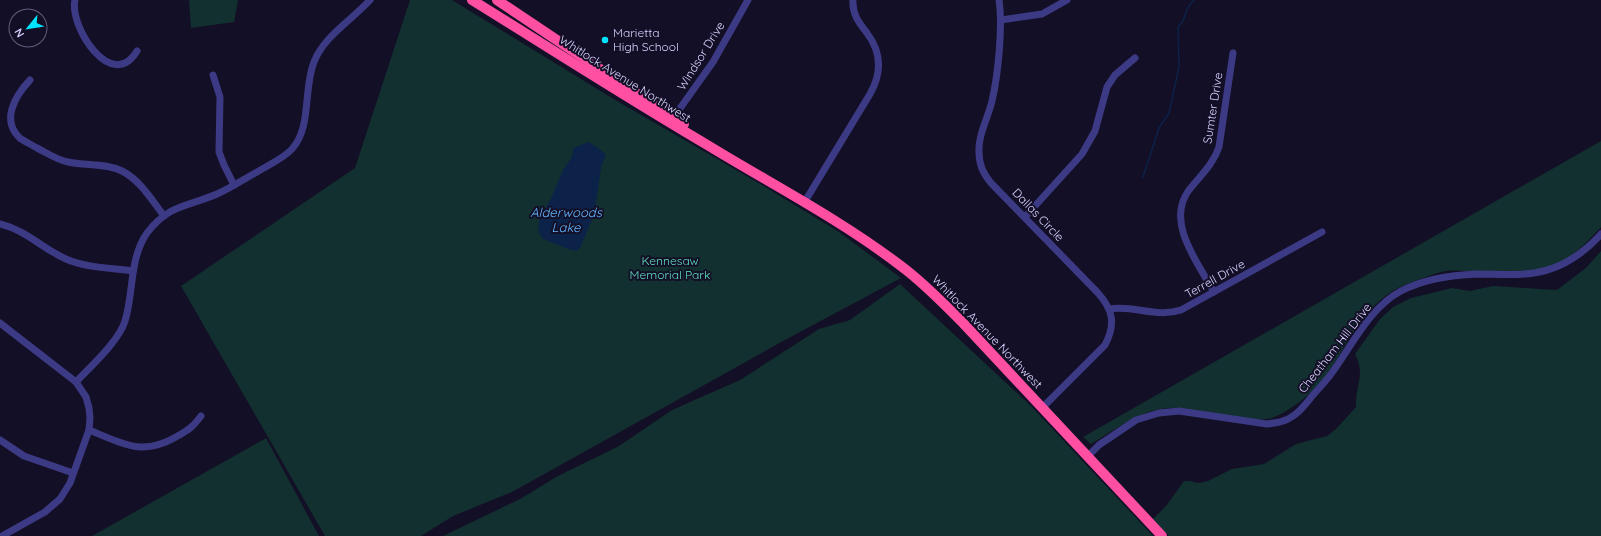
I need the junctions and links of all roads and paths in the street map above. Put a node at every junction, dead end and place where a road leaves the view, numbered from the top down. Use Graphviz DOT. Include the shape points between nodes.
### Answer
graph roads {
  1 [pos="75,0"];
  2 [pos="370,0"];
  3 [pos="472,0"];
  4 [pos="497,0"];
  5 [pos="748,0"];
  6 [pos="853,0"];
  7 [pos="999,0"];
  8 [pos="1067,0"];
  9 [pos="1001,20"];
  10 [pos="137,51"];
  11 [pos="1233,53"];
  12 [pos="1135,58"];
  13 [pos="213,75"];
  14 [pos="30,80"];
  15 [pos="672,120"];
  16 [pos="234,184"];
  17 [pos="804,203"];
  18 [pos="164,216"];
  19 [pos="1024,217"];
  20 [pos="0,224"];
  21 [pos="1322,232"];
  22 [pos="1601,234"];
  23 [pos="133,271"];
  24 [pos="1214,292"];
  25 [pos="1110,309"];
  26 [pos="0,323"];
  27 [pos="76,382"];
  28 [pos="1042,408"];
  29 [pos="201,416"];
  30 [pos="89,430"];
  31 [pos="0,440"];
  32 [pos="1088,456"];
  33 [pos="73,473"];
  34 [pos="2,536"];
  35 [pos="1162,536"];
  1 -- 10 [label="street" via="74,14 78,25 90,45 105,61 123,65 133,58"];
  2 -- 16 [label="street" via="330,38 316,56 309,77 302,130 297,143 287,154"];
  3 -- 15 [label="highway, Whitlock Avenue Northwest"];
  4 -- 15 [label="highway, Whitlock Avenue Northwest"];
  5 -- 15 [label="street, Windsor Drive" via="713,62"];
  6 -- 17 [label="street" via="856,18 873,41 877,52 878,75 870,94"];
  7 -- 9 [label="street, Dallas Circle"];
  8 -- 9 [label="street" via="1042,14"];
  9 -- 19 [label="street, Dallas Circle" via="994,91 980,139 979,159 987,178"];
  11 -- 24 [label="street, Sumter Drive" via="1219,147 1213,160 1185,196 1180,208 1184,236"];
  12 -- 19 [label="street" via="1115,75 1107,87 1095,131 1082,154"];
  13 -- 16 [label="street" via="220,97 220,152"];
  14 -- 18 [label="street" via="10,106 10,124 17,136 62,160 109,167 125,173 139,185"];
  15 -- 17 [label="highway, Whitlock Avenue Northwest"];
  16 -- 18 [label="street" via="217,194 182,205"];
  17 -- 28 [label="highway, Whitlock Avenue Northwest" via="868,242 919,280"];
  18 -- 23 [label="street" via="142,241"];
  19 -- 25 [label="street, Dallas Circle" via="1098,293"];
  20 -- 23 [label="street" via="26,233 66,259 88,265"];
  21 -- 24 [label="street, Terrell Drive"];
  22 -- 32 [label="street, Cheatham Hill Drive" via="1569,262 1534,273 1476,274 1440,278 1400,292 1381,306 1304,406 1281,422 1267,424 1179,411 1159,413 1136,420 1099,445"];
  23 -- 27 [label="street" via="127,314 121,331"];
  24 -- 25 [label="street, Terrell Drive" via="1172,313"];
  25 -- 28 [label="street" via="1111,329 1105,345"];
  26 -- 27 [label="street"];
  27 -- 30 [label="street" via="86,397 89,408"];
  28 -- 32 [label="highway, Whitlock Avenue Northwest"];
  29 -- 30 [label="street" via="192,428 152,448 134,447"];
  30 -- 33 [label="street"];
  31 -- 33 [label="street" via="24,456"];
  32 -- 35 [label="highway, Whitlock Avenue Northwest"];
  33 -- 34 [label="street" via="60,499 45,512"];
}
